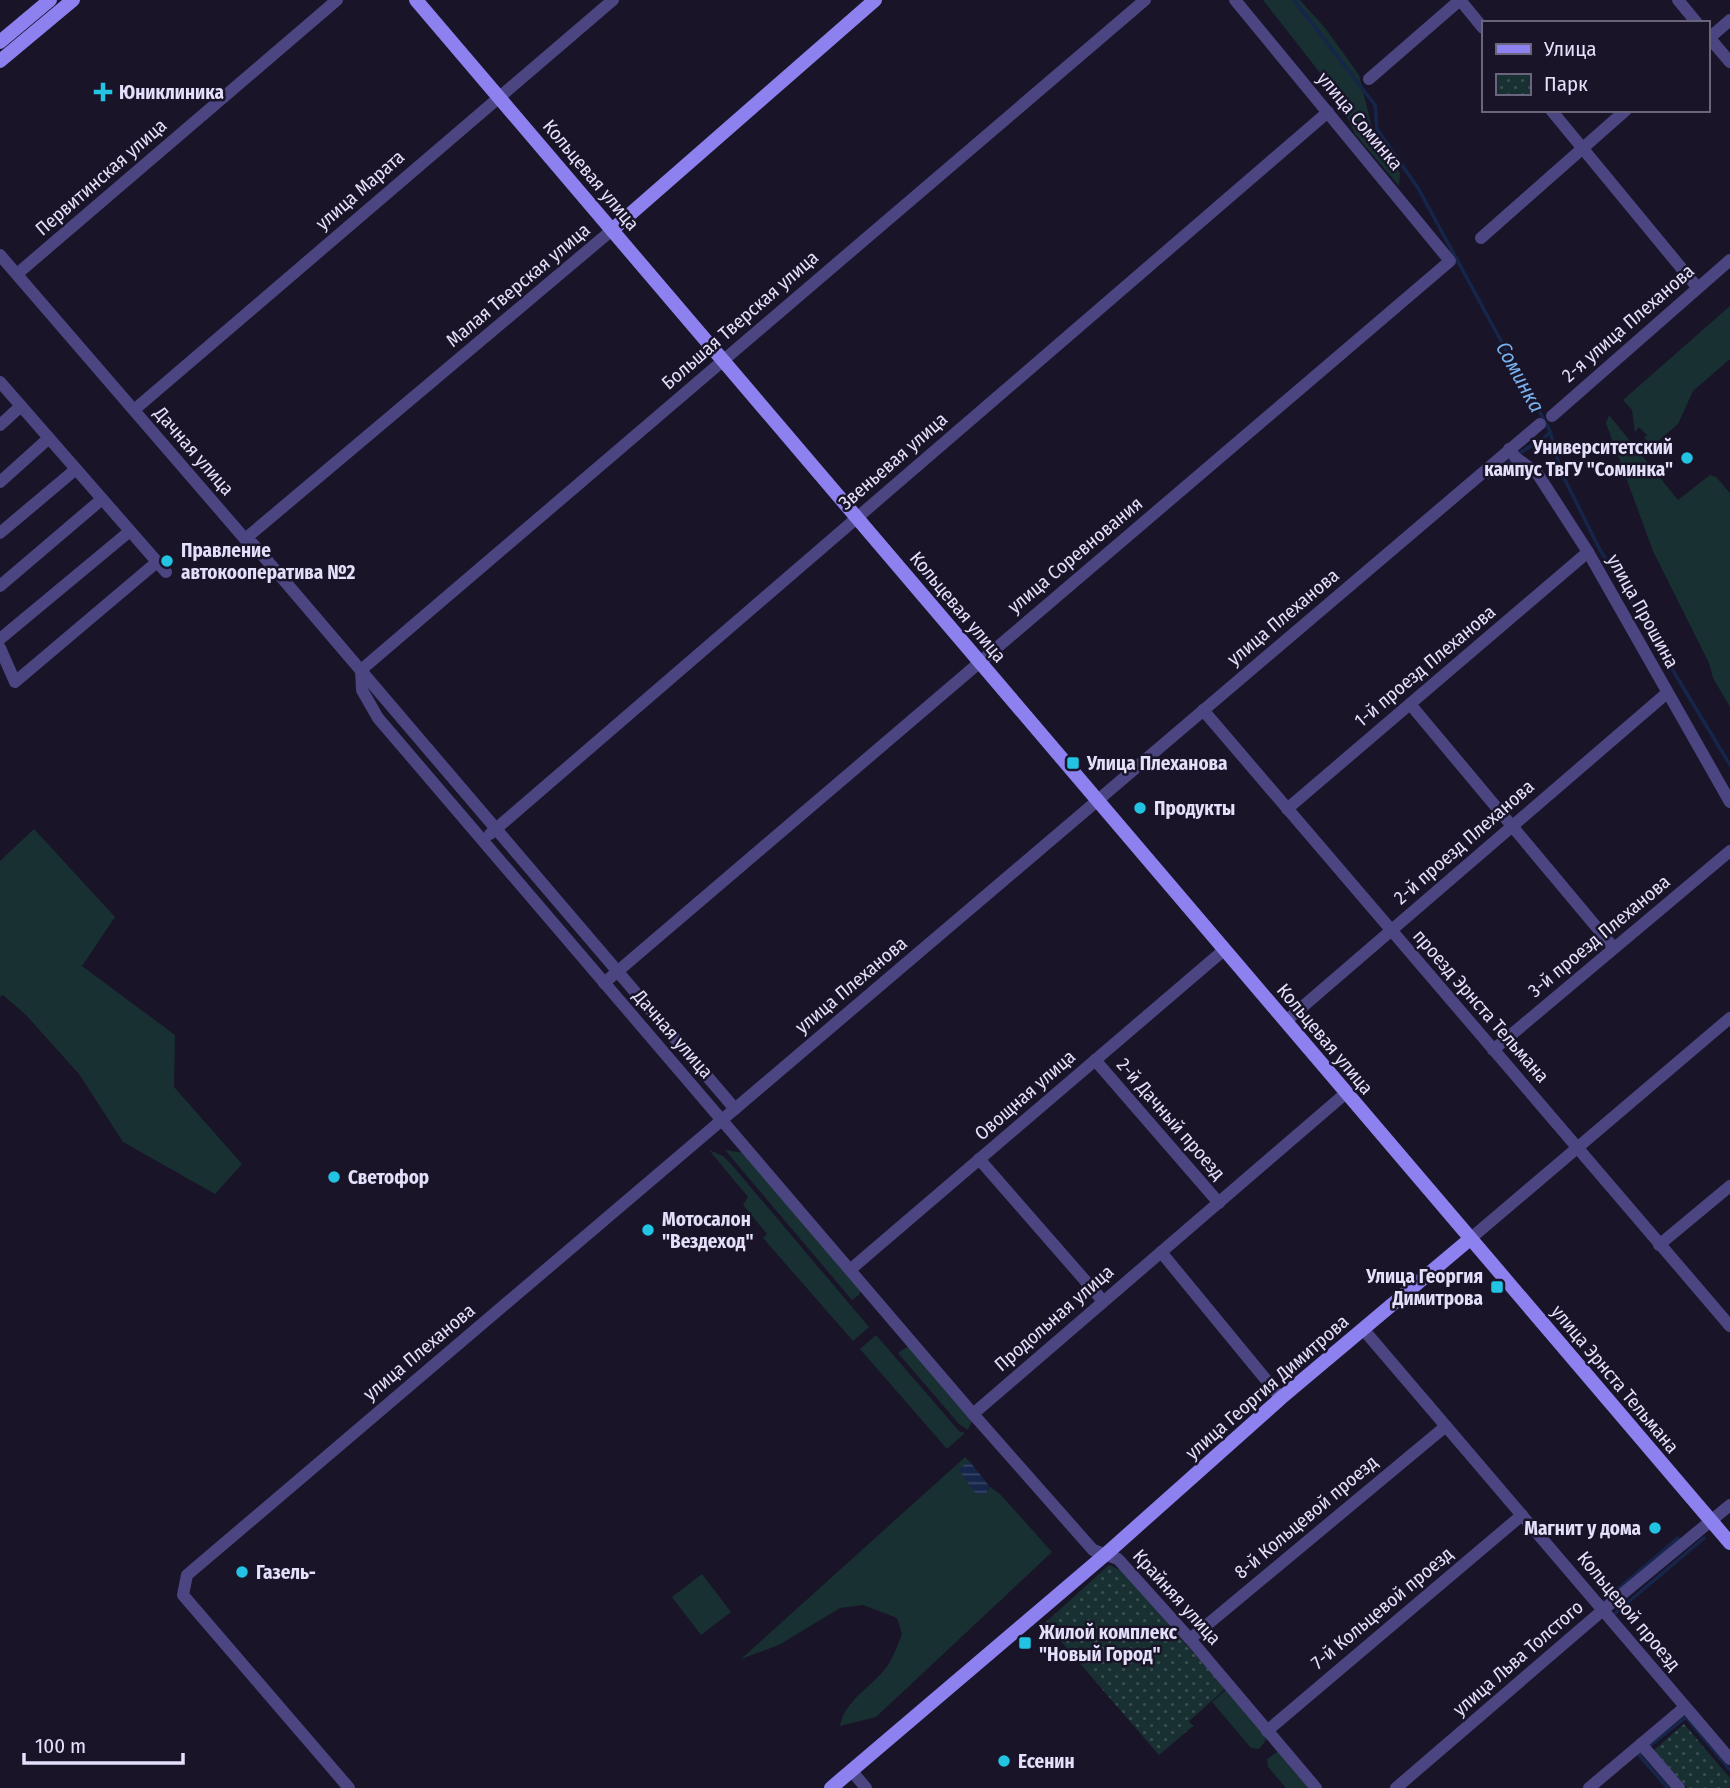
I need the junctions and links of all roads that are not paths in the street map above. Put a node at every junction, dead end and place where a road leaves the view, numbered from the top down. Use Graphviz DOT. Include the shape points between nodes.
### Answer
graph roads {
  1 [pos="50,0"];
  2 [pos="73,0"];
  3 [pos="337,0"];
  4 [pos="416,0"];
  5 [pos="613,0"];
  6 [pos="875,0"];
  7 [pos="1144,0"];
  8 [pos="1235,0"];
  9 [pos="1460,0"];
  10 [pos="1678,0"];
  11 [pos="1730,20"];
  12 [pos="1695,21"];
  13 [pos="1482,27"];
  14 [pos="1709,36"];
  15 [pos="1709,38"];
  16 [pos="0,42"];
  17 [pos="0,61"];
  18 [pos="1730,62"];
  19 [pos="1369,79"];
  20 [pos="499,96"];
  21 [pos="1328,112"];
  22 [pos="1553,112"];
  23 [pos="1624,112"];
  24 [pos="1583,148"];
  25 [pos="612,230"];
  26 [pos="1481,237"];
  27 [pos="0,254"];
  28 [pos="1730,260"];
  29 [pos="1444,266"];
  30 [pos="17,274"];
  31 [pos="1697,287"];
  32 [pos="722,361"];
  33 [pos="0,382"];
  34 [pos="21,406"];
  35 [pos="134,410"];
  36 [pos="1552,416"];
  37 [pos="1540,424"];
  38 [pos="0,425"];
  39 [pos="49,438"];
  40 [pos="1509,449"];
  41 [pos="76,469"];
  42 [pos="0,482"];
  43 [pos="103,499"];
  44 [pos="857,518"];
  45 [pos="130,531"];
  46 [pos="0,533"];
  47 [pos="245,539"];
  48 [pos="1588,552"];
  49 [pos="0,586"];
  50 [pos="0,639"];
  51 [pos="0,648"];
  52 [pos="979,663"];
  53 [pos="361,670"];
  54 [pos="1667,693"];
  55 [pos="1410,704"];
  56 [pos="1203,710"];
  57 [pos="1096,801"];
  58 [pos="1730,802"];
  59 [pos="1287,809"];
  60 [pos="1513,826"];
  61 [pos="496,829"];
  62 [pos="484,839"];
  63 [pos="1730,851"];
  64 [pos="1390,931"];
  65 [pos="1615,948"];
  66 [pos="1224,950"];
  67 [pos="618,971"];
  68 [pos="604,983"];
  69 [pos="1730,1018"];
  70 [pos="1286,1021"];
  71 [pos="1493,1050"];
  72 [pos="1094,1060"];
  73 [pos="1346,1093"];
  74 [pos="735,1109"];
  75 [pos="722,1120"];
  76 [pos="1577,1148"];
  77 [pos="979,1159"];
  78 [pos="1730,1186"];
  79 [pos="1219,1203"];
  80 [pos="1470,1239"];
  81 [pos="1659,1245"];
  82 [pos="1161,1252"];
  83 [pos="851,1269"];
  84 [pos="1104,1301"];
  85 [pos="1730,1326"];
  86 [pos="1363,1329"];
  87 [pos="1282,1398"];
  88 [pos="973,1414"];
  89 [pos="1446,1426"];
  90 [pos="1730,1505"];
  91 [pos="1522,1515"];
  92 [pos="1712,1521"];
  93 [pos="1730,1543"];
  94 [pos="1106,1554"];
  95 [pos="1603,1610"];
  96 [pos="1190,1639"];
  97 [pos="1685,1707"];
  98 [pos="1267,1731"];
  99 [pos="1641,1744"];
  100 [pos="1730,1759"];
  101 [pos="851,1770"];
  102 [pos="349,1788"];
  103 [pos="831,1788"];
  104 [pos="866,1788"];
  105 [pos="1316,1788"];
  106 [pos="1396,1788"];
  107 [pos="1589,1788"];
  108 [pos="1679,1788"];
  1 -- 16 [label="main road"];
  2 -- 17 [label="main road"];
  3 -- 30 [label="street, Первитинская улица"];
  4 -- 20 [label="main road, Кольцевая улица"];
  5 -- 20 [label="street, улица Марата"];
  6 -- 25 [label="main road, Малая Тверская улица"];
  7 -- 32 [label="street, Большая Тверская улица"];
  8 -- 21 [label="street, улица Соминка"];
  9 -- 13 [label="street"];
  9 -- 19 [label="street"];
  10 -- 12 [label="street"];
  11 -- 14 [label="street"];
  15 -- 18 [label="street"];
  20 -- 25 [label="main road, Кольцевая улица"];
  20 -- 35 [label="street, улица Марата"];
  21 -- 29 [label="street, улица Соминка" via="1432,237 1450,261"];
  21 -- 44 [label="street, Звеньевая улица"];
  22 -- 24 [label="street"];
  23 -- 24 [label="street"];
  24 -- 26 [label="street"];
  24 -- 31 [label="street"];
  25 -- 32 [label="main road, Кольцевая улица"];
  25 -- 47 [label="street, Малая Тверская улица"];
  27 -- 30 [label="street, Дачная улица"];
  28 -- 31 [label="street, 2-я улица Плеханова"];
  29 -- 52 [label="street, улица Соревнования"];
  30 -- 35 [label="street, Дачная улица"];
  31 -- 36 [label="street, 2-я улица Плеханова"];
  32 -- 44 [label="main road, Кольцевая улица"];
  32 -- 53 [label="street, Большая Тверская улица"];
  33 -- 34 [label="street"];
  34 -- 38 [label="street"];
  34 -- 39 [label="street"];
  35 -- 47 [label="street, Дачная улица"];
  37 -- 40 [label="street, улица Плеханова"];
  39 -- 41 [label="street"];
  39 -- 42 [label="street"];
  40 -- 48 [label="street, улица Прошина" via="1537,473"];
  40 -- 56 [label="street, улица Плеханова"];
  41 -- 43 [label="street"];
  41 -- 46 [label="street"];
  43 -- 45 [label="street"];
  43 -- 49 [label="street"];
  44 -- 52 [label="main road, Кольцевая улица"];
  44 -- 61 [label="street, Звеньевая улица"];
  45 -- 50 [label="street"];
  45 -- 51 [label="street" via="162,567 15,682"];
  47 -- 53 [label="street, Дачная улица"];
  48 -- 54 [label="street, улица Прошина"];
  48 -- 55 [label="street, 1-й проезд Плеханова"];
  52 -- 57 [label="main road, Кольцевая улица"];
  52 -- 67 [label="street, улица Соревнования"];
  53 -- 61 [label="street, Дачная улица"];
  53 -- 62 [label="street, Дачная улица" via="362,690 379,718"];
  54 -- 58 [label="street, улица Прошина"];
  54 -- 60 [label="street, 2-й проезд Плеханова"];
  55 -- 59 [label="street, 1-й проезд Плеханова"];
  55 -- 60 [label="street"];
  56 -- 57 [label="street, улица Плеханова"];
  56 -- 59 [label="street, проезд Эрнста Тельмана"];
  57 -- 66 [label="main road, Кольцевая улица"];
  57 -- 74 [label="street, улица Плеханова"];
  59 -- 64 [label="street, проезд Эрнста Тельмана"];
  60 -- 64 [label="street, 2-й проезд Плеханова"];
  60 -- 65 [label="street"];
  61 -- 62 [label="street, Звеньевая улица"];
  61 -- 67 [label="street, Дачная улица"];
  62 -- 68 [label="street, Дачная улица"];
  63 -- 65 [label="street, 3-й проезд Плеханова"];
  64 -- 70 [label="street, 2-й проезд Плеханова"];
  64 -- 71 [label="street, проезд Эрнста Тельмана"];
  65 -- 71 [label="street, 3-й проезд Плеханова"];
  66 -- 70 [label="main road, Кольцевая улица"];
  66 -- 72 [label="street, Овощная улица"];
  67 -- 68 [label="street, улица Соревнования"];
  67 -- 74 [label="street, Дачная улица"];
  68 -- 75 [label="street, Дачная улица"];
  69 -- 76 [label="street, улица Георгия Димитрова"];
  70 -- 73 [label="main road, Кольцевая улица"];
  71 -- 76 [label="street, проезд Эрнста Тельмана"];
  72 -- 77 [label="street, Овощная улица"];
  72 -- 79 [label="street, 2-й Дачный проезд"];
  73 -- 79 [label="street, Продольная улица"];
  73 -- 80 [label="main road, Кольцевая улица"];
  74 -- 75 [label="street, улица Плеханова"];
  75 -- 83 [label="street, Дачная улица"];
  75 -- 102 [label="street, улица Плеханова" via="187,1576 183,1595"];
  76 -- 80 [label="street, улица Георгия Димитрова"];
  76 -- 81 [label="street, проезд Эрнста Тельмана"];
  77 -- 83 [label="street, Овощная улица"];
  77 -- 84 [label="street"];
  78 -- 81 [label="street"];
  79 -- 82 [label="street, Продольная улица"];
  80 -- 86 [label="main road, улица Георгия Димитрова"];
  80 -- 92 [label="main road, улица Эрнста Тельмана"];
  81 -- 85 [label="street, проезд Эрнста Тельмана"];
  82 -- 84 [label="street, Продольная улица"];
  82 -- 87 [label="street"];
  83 -- 88 [label="street, Дачная улица"];
  84 -- 88 [label="street, Продольная улица"];
  86 -- 87 [label="main road, улица Георгия Димитрова"];
  86 -- 89 [label="street, Кольцевой проезд"];
  87 -- 94 [label="main road, улица Георгия Димитрова"];
  88 -- 94 [label="street, Крайняя улица" via="1093,1550"];
  89 -- 91 [label="street, Кольцевой проезд"];
  89 -- 96 [label="street, 8-й Кольцевой проезд"];
  90 -- 92 [label="street, улица Льва Толстого"];
  91 -- 95 [label="street, Кольцевой проезд"];
  91 -- 98 [label="street, 7-й Кольцевой проезд"];
  92 -- 93 [label="main road, улица Эрнста Тельмана"];
  92 -- 95 [label="street, улица Льва Толстого"];
  94 -- 96 [label="street, Крайняя улица" via="1118,1559"];
  94 -- 101 [label="main road, улица Георгия Димитрова"];
  95 -- 97 [label="street, Кольцевой проезд"];
  95 -- 106 [label="street, улица Льва Толстого"];
  96 -- 98 [label="street, Крайняя улица"];
  97 -- 99 [label="street"];
  97 -- 100 [label="street, Кольцевой проезд"];
  98 -- 105 [label="street, Крайняя улица"];
  99 -- 107 [label="street"];
  99 -- 108 [label="street"];
  101 -- 103 [label="main road, улица Георгия Димитрова"];
  101 -- 104 [label="street"];
}
